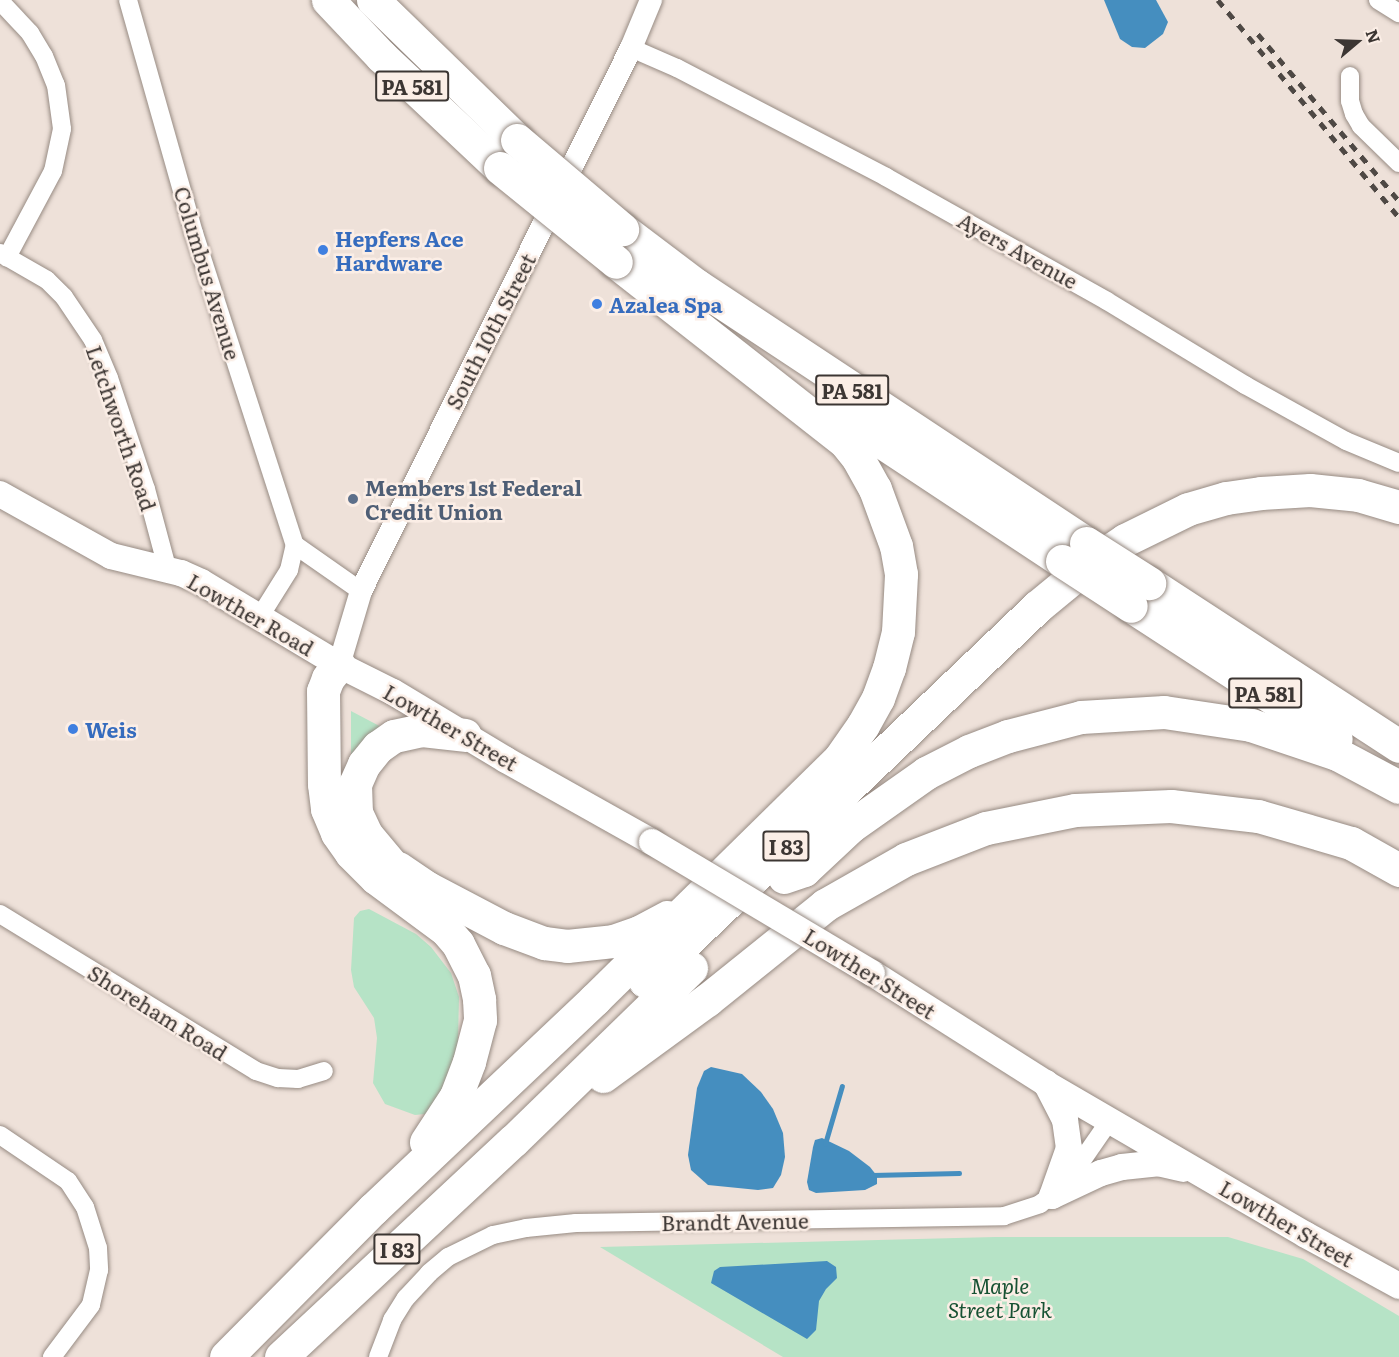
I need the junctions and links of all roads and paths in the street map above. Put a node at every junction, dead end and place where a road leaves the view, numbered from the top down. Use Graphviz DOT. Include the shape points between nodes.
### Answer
graph roads {
  1 [pos="128,0"];
  2 [pos="328,0"];
  3 [pos="373,0"];
  4 [pos="651,0"];
  5 [pos="1378,0"];
  6 [pos="0,1"];
  7 [pos="1399,13"];
  8 [pos="631,48"];
  9 [pos="1350,76"];
  10 [pos="1399,163"];
  11 [pos="4,255"];
  12 [pos="627,271"];
  13 [pos="1399,463"];
  14 [pos="0,494"];
  15 [pos="1399,507"];
  16 [pos="1399,525"];
  17 [pos="295,545"];
  18 [pos="1074,552"];
  19 [pos="168,571"];
  20 [pos="361,591"];
  21 [pos="1140,594"];
  22 [pos="259,618"];
  23 [pos="339,665"];
  24 [pos="1302,683"];
  25 [pos="1399,733"];
  26 [pos="465,735"];
  27 [pos="1399,746"];
  28 [pos="1399,780"];
  29 [pos="1399,787"];
  30 [pos="391,864"];
  31 [pos="1399,870"];
  32 [pos="784,878"];
  33 [pos="709,886"];
  34 [pos="0,914"];
  35 [pos="324,1071"];
  36 [pos="1046,1083"];
  37 [pos="1110,1120"];
  38 [pos="0,1135"];
  39 [pos="514,1140"];
  40 [pos="1200,1172"];
  41 [pos="1052,1196"];
  42 [pos="373,1209"];
  43 [pos="1399,1286"];
  44 [pos="52,1357"];
  45 [pos="226,1357"];
  46 [pos="247,1357"];
  47 [pos="280,1357"];
  48 [pos="378,1357"];
  1 -- 17 [label="street, Columbus Avenue" via="194,233"];
  2 -- 12 [label="highway, PA 581, bridge" via="381,56 500,168"];
  3 -- 18 [label="highway, PA 581, bridge" via="517,140 622,229 705,292"];
  4 -- 8 [label="street, South 10th Street"];
  5 -- 7 [label="street"];
  6 -- 11 [label="street" via="30,33 44,56 56,85 62,129 53,171"];
  8 -- 13 [label="street, Ayers Avenue" via="677,68 953,213 1245,385 1346,441"];
  8 -- 20 [label="street, South 10th Street"];
  9 -- 10 [label="street" via="1354,114"];
  11 -- 19 [label="street, Letchworth Road" via="52,286 93,340 110,378"];
  12 -- 18 [label="highway, PA 581"];
  12 -- 33 [label="highway" via="844,441 875,489 896,546 901,574 898,632 889,668 863,725 840,758"];
  14 -- 19 [label="main road, Lowther Road" via="111,556"];
  15 -- 46 [label="highway, I 83" via="1358,495 1310,490 1226,498 1158,522 1088,566 1037,607"];
  16 -- 32 [label="highway" via="1323,508 1262,510 1200,522 1133,555 1065,604 812,843"];
  17 -- 20 [label="street"];
  17 -- 22 [label="street" via="289,570"];
  18 -- 21 [label="highway, PA 581, bridge"];
  19 -- 22 [label="main road, Lowther Road" via="201,582"];
  20 -- 23 [label="street, South 10th Street"];
  21 -- 24 [label="highway, PA 581"];
  21 -- 28 [label="highway, PA 581"];
  22 -- 23 [label="main road, Lowther Road"];
  23 -- 26 [label="main road, Lowther Street"];
  23 -- 30 [label="highway" via="339,801 360,841 375,856"];
  23 -- 42 [label="highway" via="323,692 324,784 330,817 359,862 446,930 458,944 474,975 479,999 475,1042 456,1096 430,1137"];
  24 -- 25 [label="highway"];
  24 -- 27 [label="highway, PA 581"];
  26 -- 30 [label="highway" via="422,730 394,736 364,764 355,784 356,813 366,834"];
  26 -- 36 [label="main road, Lowther Street, bridge" via="872,973"];
  29 -- 32 [label="highway, I 83" via="1337,754 1251,725 1164,712 1082,717 1008,736 926,773 852,826 804,870"];
  30 -- 33 [label="highway" via="504,928 544,943 567,945 613,941 639,932 662,921"];
  31 -- 39 [label="highway" via="1351,843 1258,816 1171,806 1076,810 986,828 906,859 825,905 707,1000"];
  32 -- 39 [label="highway, I 83"];
  33 -- 42 [label="highway"];
  34 -- 35 [label="street, Shoreham Road" via="256,1071 278,1078 298,1078"];
  36 -- 37 [label="main road, Lowther Street"];
  36 -- 41 [label="main road" via="1068,1132 1066,1158"];
  37 -- 40 [label="main road, Lowther Street"];
  37 -- 41 [label="street, Brandt Avenue" via="1077,1171"];
  38 -- 44 [label="street" via="68,1181 85,1207 98,1248 99,1269 91,1305"];
  39 -- 47 [label="highway, I 83"];
  40 -- 41 [label="main road" via="1158,1163 1122,1167"];
  40 -- 43 [label="main road, Lowther Street"];
  41 -- 48 [label="street, Brandt Avenue" via="1004,1216 576,1223 509,1231 470,1245 429,1273 392,1320"];
  42 -- 45 [label="highway"];
}
